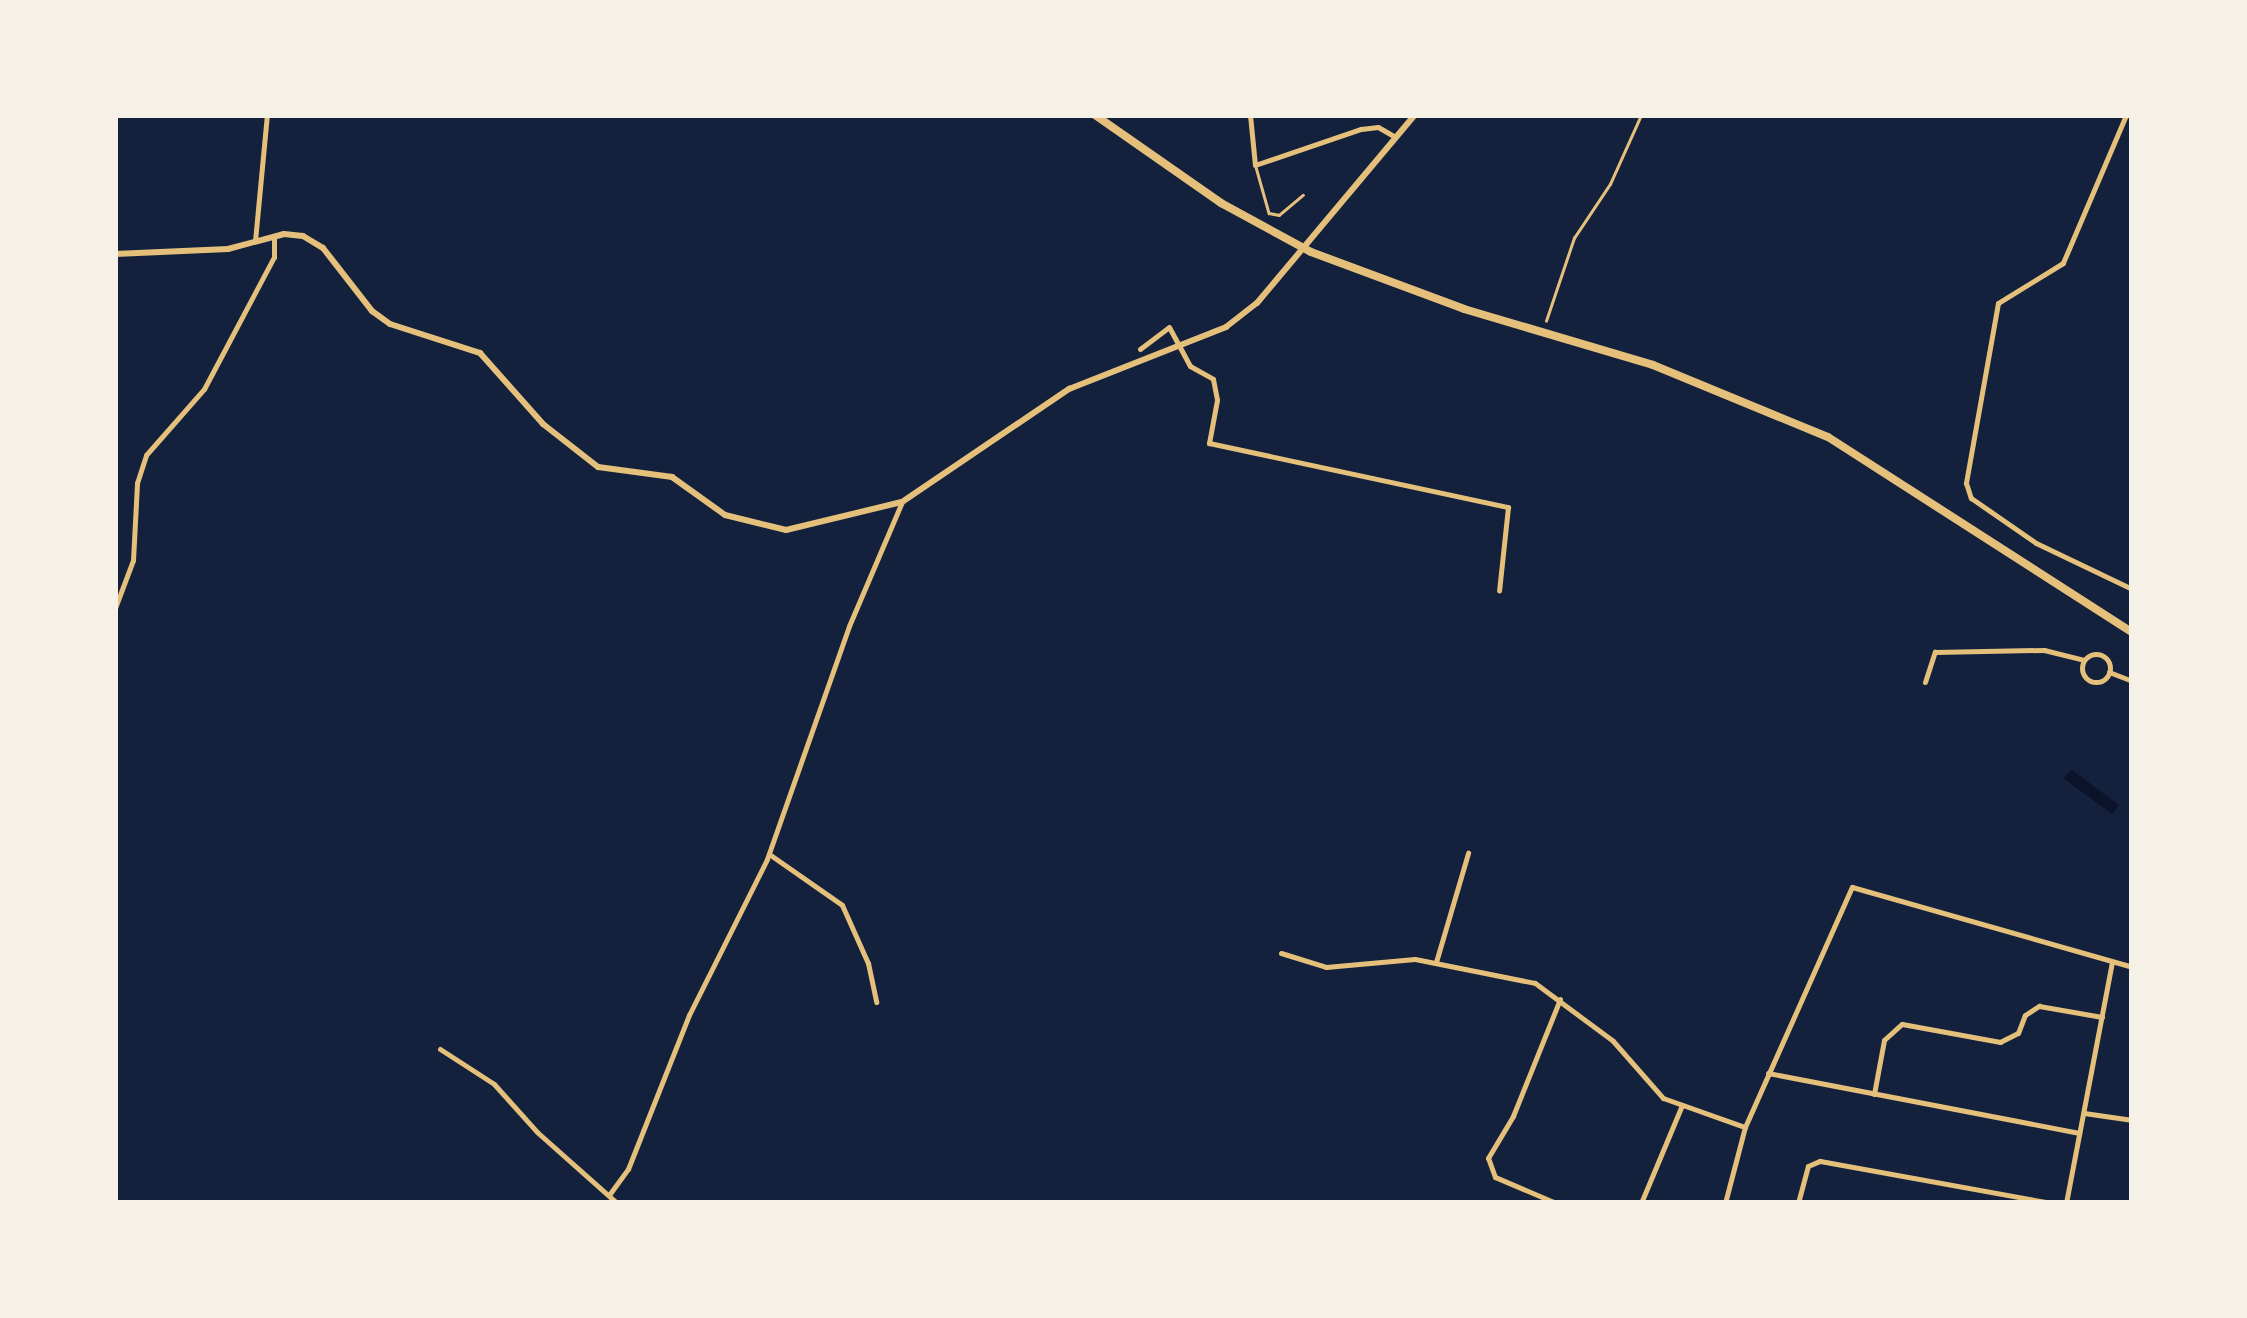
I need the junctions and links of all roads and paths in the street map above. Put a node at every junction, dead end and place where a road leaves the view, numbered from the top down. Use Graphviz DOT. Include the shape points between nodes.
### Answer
graph roads {
  1 [pos="267,115"];
  2 [pos="1095,115"];
  3 [pos="1250,115"];
  4 [pos="1415,115"];
  5 [pos="1641,115"];
  6 [pos="2126,115"];
  7 [pos="1395,137"];
  8 [pos="1256,165"];
  9 [pos="1302,195"];
  10 [pos="274,237"];
  11 [pos="255,242"];
  12 [pos="115,254"];
  13 [pos="1546,320"];
  14 [pos="1180,348"];
  15 [pos="1140,349"];
  16 [pos="902,502"];
  17 [pos="2132,589"];
  18 [pos="1498,591"];
  19 [pos="115,608"];
  20 [pos="2132,632"];
  21 [pos="2084,660"];
  22 [pos="2110,672"];
  23 [pos="2132,681"];
  24 [pos="1925,682"];
  25 [pos="1468,853"];
  26 [pos="769,854"];
  27 [pos="1281,953"];
  28 [pos="1436,962"];
  29 [pos="2112,962"];
  30 [pos="2132,968"];
  31 [pos="1560,1000"];
  32 [pos="876,1002"];
  33 [pos="2102,1018"];
  34 [pos="440,1049"];
  35 [pos="1768,1073"];
  36 [pos="1874,1094"];
  37 [pos="1682,1104"];
  38 [pos="2084,1113"];
  39 [pos="2132,1120"];
  40 [pos="1745,1127"];
  41 [pos="2079,1133"];
  42 [pos="609,1195"];
  43 [pos="616,1203"];
  44 [pos="1556,1203"];
  45 [pos="1641,1203"];
  46 [pos="1725,1203"];
  47 [pos="1798,1203"];
  48 [pos="2051,1203"];
  49 [pos="2067,1203"];
  50 [pos="2089,1203"];
  1 -- 11 [label="street"];
  2 -- 20 [label="main road" via="1221,203 1312,252 1430,298 1653,365 1828,437"];
  3 -- 8 [label="street"];
  4 -- 7 [label="street"];
  5 -- 13 [label="path" via="1610,184 1574,238"];
  6 -- 17 [label="street" via="2063,263 1998,303 1966,483 1970,498 2044,549"];
  7 -- 8 [label="street" via="1378,126 1360,129"];
  7 -- 14 [label="street" via="1244,314"];
  8 -- 9 [label="lane" via="1270,213 1279,215"];
  10 -- 11 [label="street"];
  10 -- 16 [label="street" via="292,234 323,248 372,312 390,324 471,346 543,424 598,467 672,477 724,515 765,528 819,524"];
  10 -- 19 [label="street" via="274,257 204,389 146,454 137,483 133,560"];
  11 -- 12 [label="street"];
  14 -- 15 [label="street" via="1168,327"];
  14 -- 16 [label="street" via="1069,389"];
  14 -- 18 [label="street" via="1190,366 1218,388 1209,443 1508,507"];
  16 -- 26 [label="street" via="843,642"];
  21 -- 22 [label="street" via="2104,656"];
  21 -- 22 [label="street" via="2088,680 2100,682"];
  21 -- 24 [label="street" via="2044,650 1935,652"];
  22 -- 23 [label="street"];
  25 -- 28 [label="street"];
  26 -- 32 [label="street" via="842,905 868,963"];
  26 -- 42 [label="street" via="689,1015 635,1154"];
  27 -- 28 [label="street" via="1326,967"];
  28 -- 31 [label="street" via="1520,978"];
  29 -- 30 [label="street"];
  29 -- 33 [label="street"];
  29 -- 35 [label="street" via="1860,887 1845,891"];
  31 -- 37 [label="street" via="1613,1040 1649,1086"];
  31 -- 44 [label="street" via="1514,1116 1488,1158 1496,1178"];
  33 -- 36 [label="street" via="2039,1006 2013,1037 2000,1042 1902,1024 1884,1040"];
  33 -- 38 [label="street"];
  34 -- 42 [label="street" via="494,1084 536,1132"];
  35 -- 36 [label="street"];
  35 -- 40 [label="street"];
  36 -- 41 [label="street"];
  37 -- 40 [label="street"];
  37 -- 45 [label="street"];
  38 -- 39 [label="street"];
  38 -- 41 [label="street"];
  40 -- 46 [label="street"];
  41 -- 49 [label="street"];
  42 -- 43 [label="street"];
  47 -- 48 [label="street" via="1811,1163"];
  49 -- 50 [label="street"];
}
